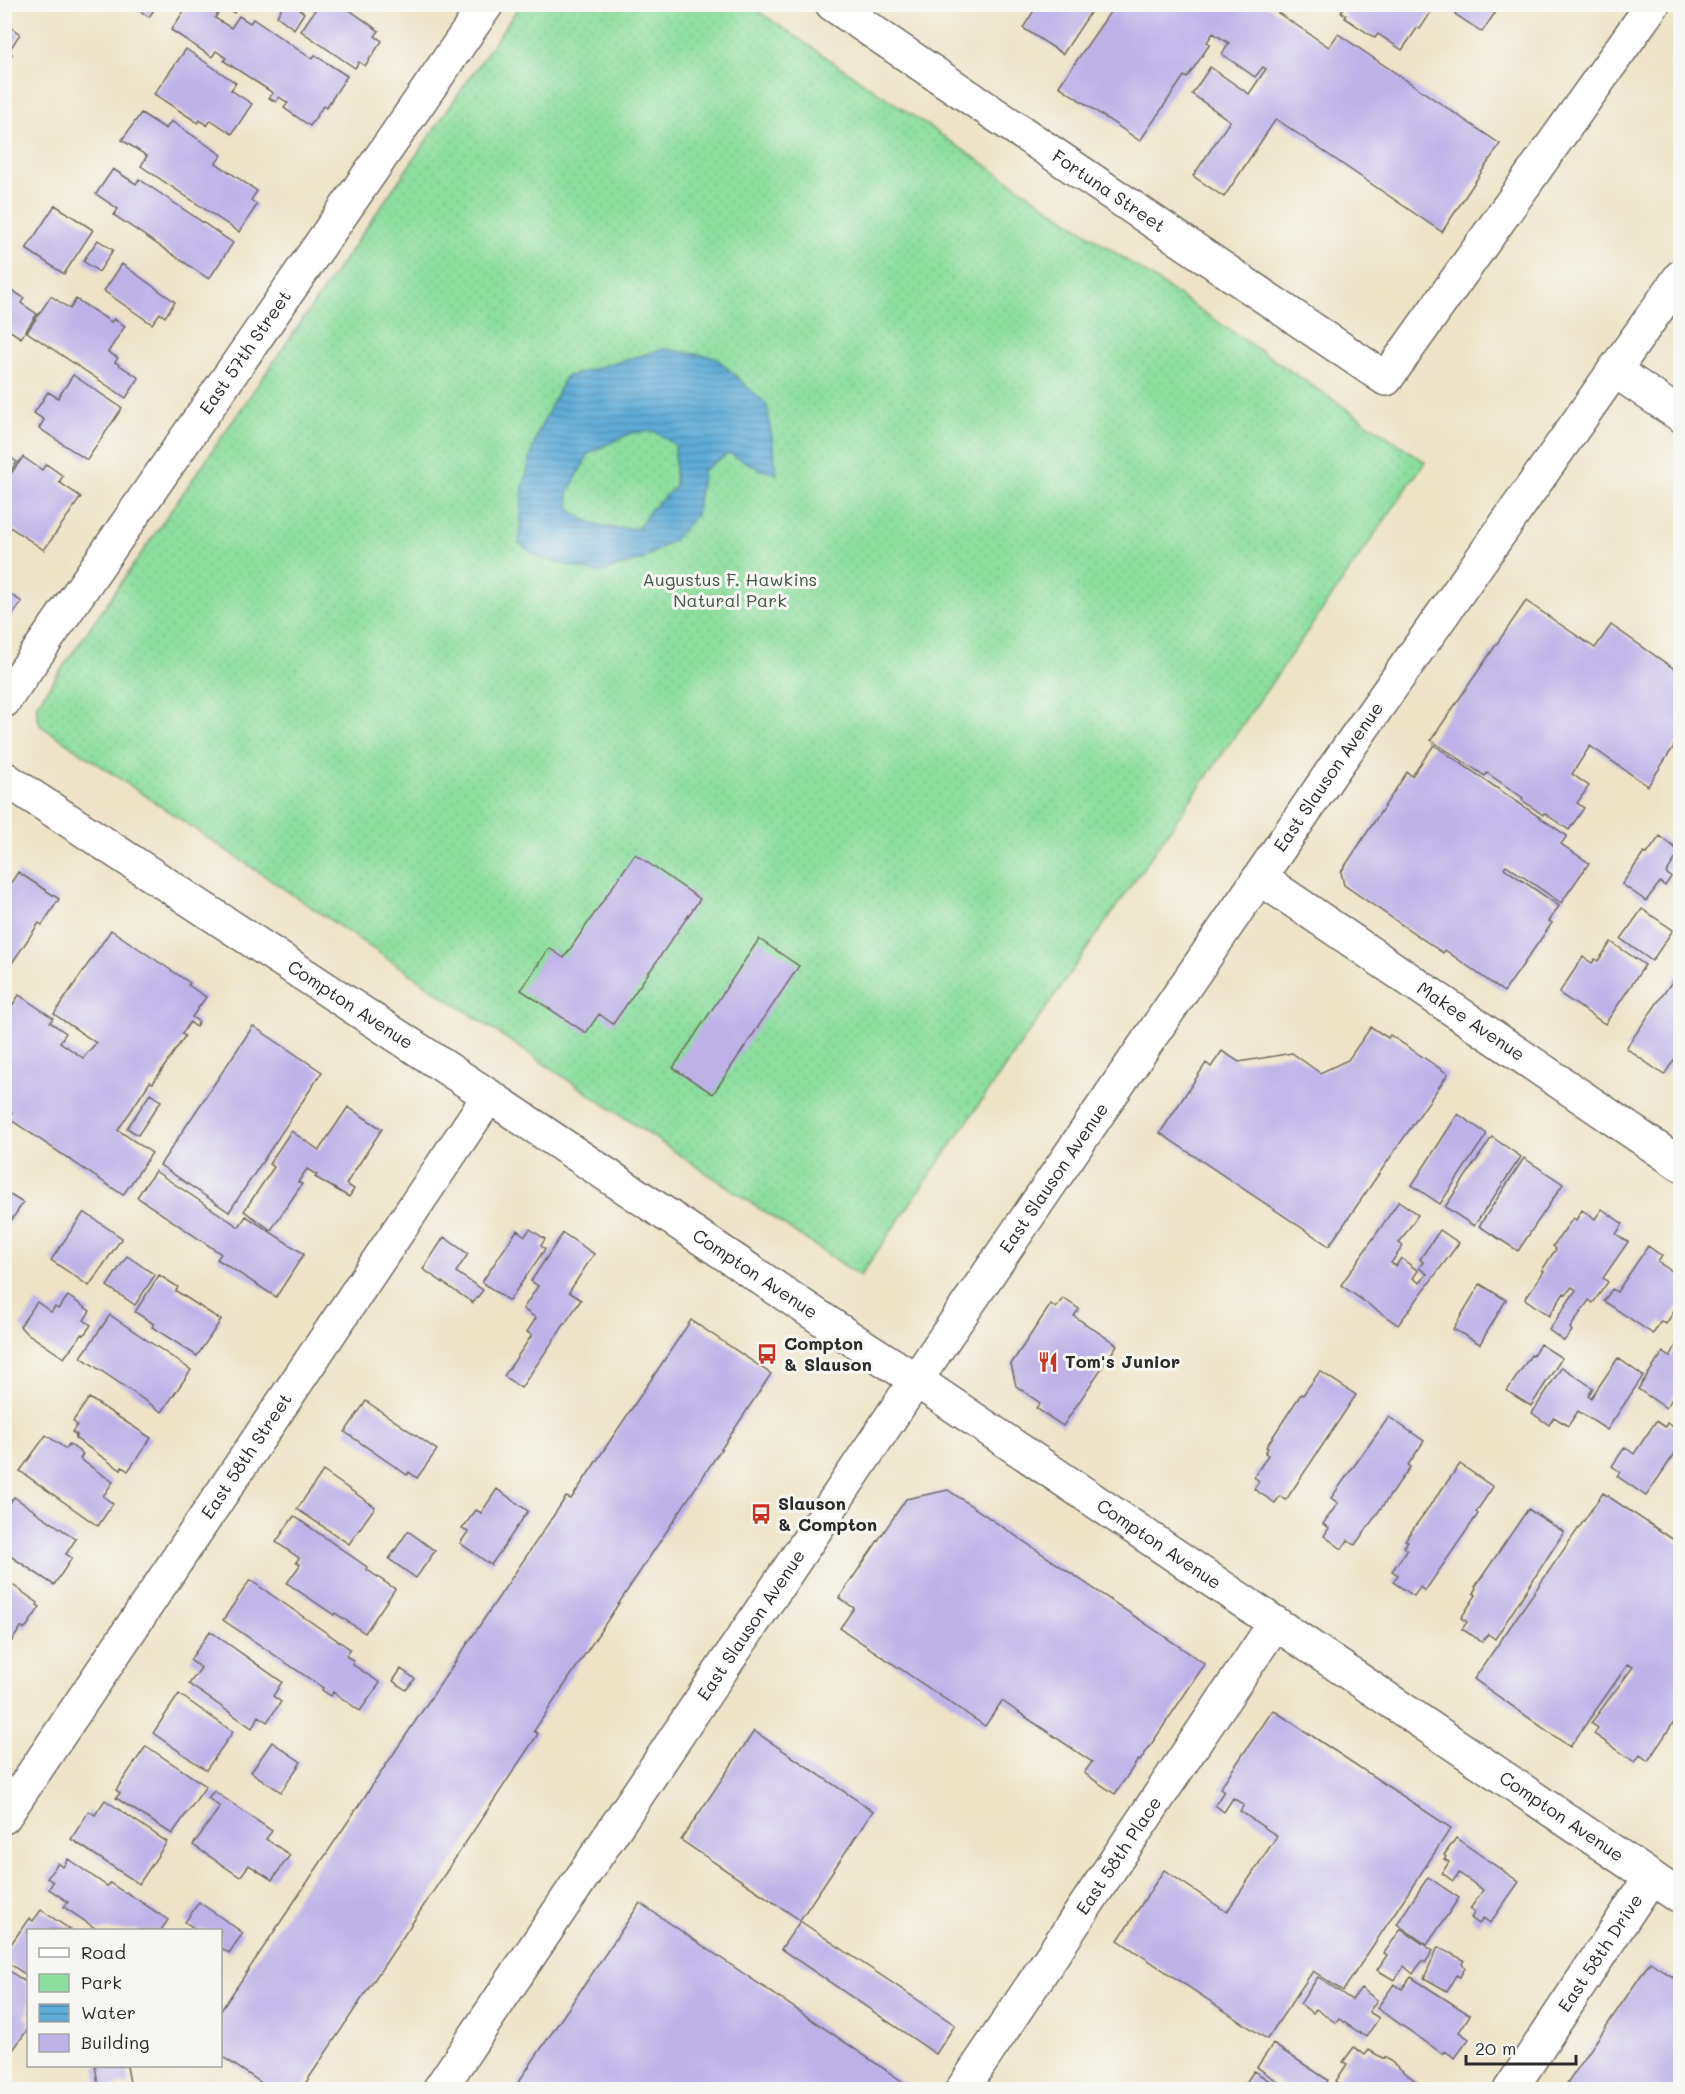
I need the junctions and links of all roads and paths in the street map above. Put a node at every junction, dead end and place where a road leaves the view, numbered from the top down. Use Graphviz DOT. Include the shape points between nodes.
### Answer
graph roads {
  1 [pos="487,4"];
  2 [pos="832,4"];
  3 [pos="1653,4"];
  4 [pos="1680,277"];
  5 [pos="1614,370"];
  6 [pos="1680,415"];
  7 [pos="4,701"];
  8 [pos="4,778"];
  9 [pos="1260,878"];
  10 [pos="489,1096"];
  11 [pos="1680,1164"];
  12 [pos="916,1380"];
  13 [pos="1275,1623"];
  14 [pos="4,1817"];
  15 [pos="1651,1877"];
  16 [pos="1680,1897"];
  17 [pos="439,2090"];
  18 [pos="962,2090"];
  19 [pos="1510,2090"];
  1 -- 7 [label="street, East 57th Street"];
  2 -- 3 [label="street, Fortuna Street" via="1386,379"];
  4 -- 5 [label="street, East Slauson Avenue"];
  5 -- 6 [label="street"];
  5 -- 9 [label="street, East Slauson Avenue"];
  8 -- 10 [label="street, Compton Avenue"];
  9 -- 11 [label="street, Makee Avenue"];
  9 -- 12 [label="street, East Slauson Avenue"];
  10 -- 12 [label="street, Compton Avenue"];
  10 -- 14 [label="street, East 58th Street"];
  12 -- 13 [label="street, Compton Avenue"];
  12 -- 17 [label="street, East Slauson Avenue"];
  13 -- 15 [label="street, Compton Avenue"];
  13 -- 18 [label="street, East 58th Place"];
  15 -- 16 [label="street, Compton Avenue"];
  15 -- 19 [label="street, East 58th Drive"];
}
